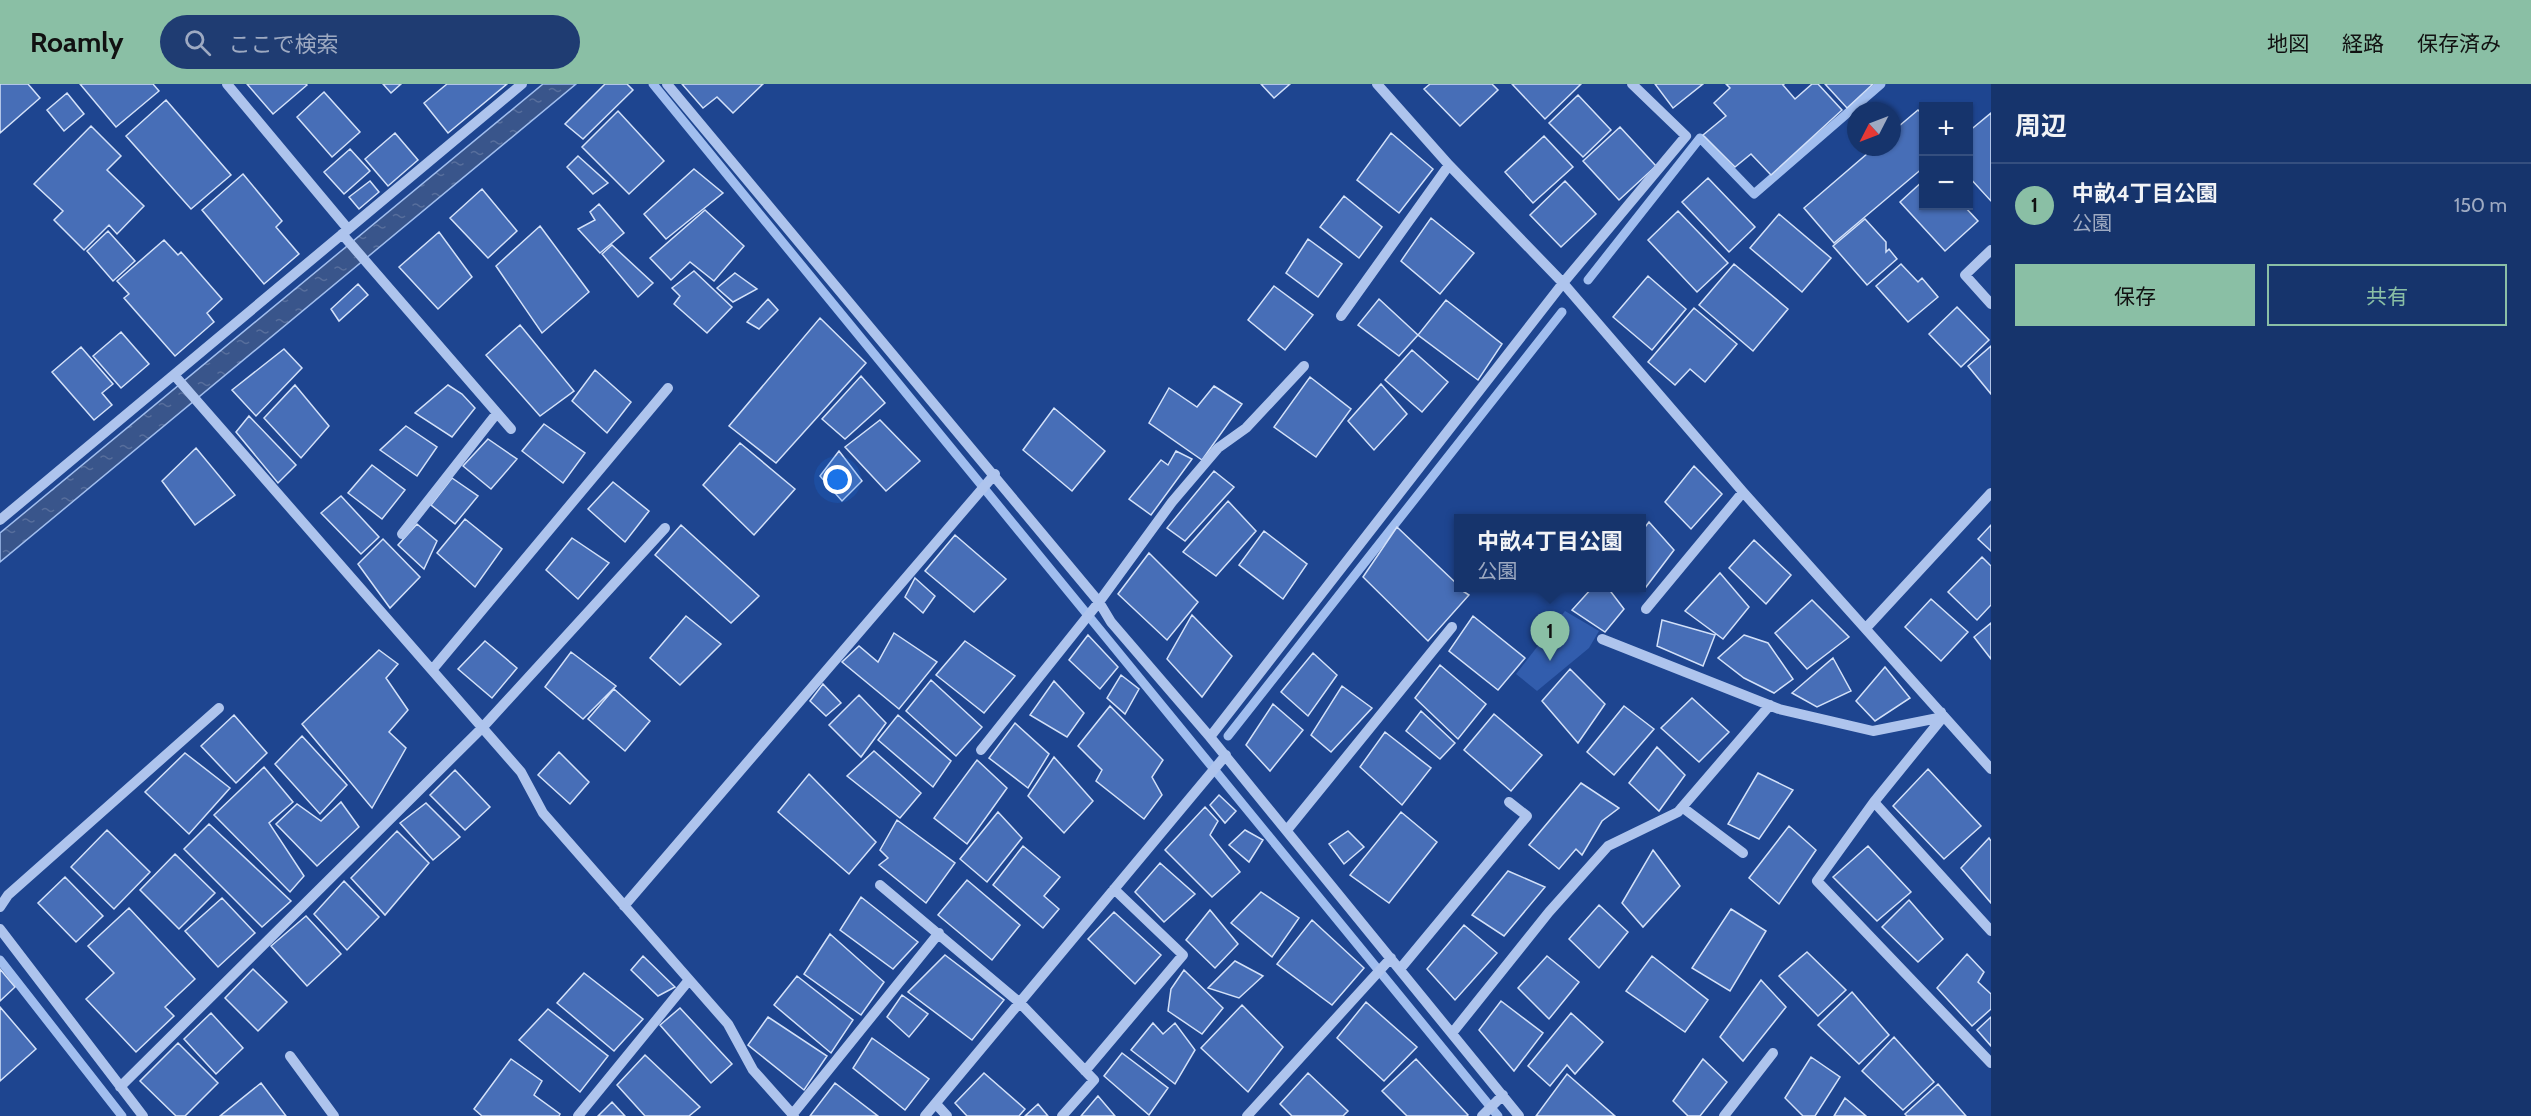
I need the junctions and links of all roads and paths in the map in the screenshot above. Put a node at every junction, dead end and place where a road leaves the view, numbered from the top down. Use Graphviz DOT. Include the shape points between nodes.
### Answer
graph roads {
  1 [pos="227,84"];
  2 [pos="522,84"];
  3 [pos="667,84"];
  4 [pos="1377,84"];
  5 [pos="1632,84"];
  6 [pos="1449,165"];
  7 [pos="345,234"];
  8 [pos="1991,250"];
  9 [pos="1563,284"];
  10 [pos="1991,304"];
  11 [pos="1341,316"];
  12 [pos="1304,366"];
  13 [pos="177,379"];
  14 [pos="668,388"];
  15 [pos="497,413"];
  16 [pos="511,429"];
  17 [pos="994,474"];
  18 [pos="1743,492"];
  19 [pos="1991,493"];
  20 [pos="0,520"];
  21 [pos="665,528"];
  22 [pos="402,534"];
  23 [pos="1099,602"];
  24 [pos="1646,609"];
  25 [pos="1452,627"];
  26 [pos="1866,628"];
  27 [pos="1602,639"];
  28 [pos="432,670"];
  29 [pos="1770,705"];
  30 [pos="219,708"];
  31 [pos="1942,715"];
  32 [pos="482,728"];
  33 [pos="1210,737"];
  34 [pos="981,750"];
  35 [pos="1226,755"];
  36 [pos="1991,769"];
  37 [pos="1509,802"];
  38 [pos="1874,802"];
  39 [pos="1682,807"];
  40 [pos="1287,830"];
  41 [pos="1743,853"];
  42 [pos="880,885"];
  43 [pos="1114,889"];
  44 [pos="624,906"];
  45 [pos="0,907"];
  46 [pos="0,929"];
  47 [pos="1991,931"];
  48 [pos="939,933"];
  49 [pos="1391,958"];
  50 [pos="1400,969"];
  51 [pos="689,980"];
  52 [pos="1020,1003"];
  53 [pos="1453,1032"];
  54 [pos="1773,1053"];
  55 [pos="290,1056"];
  56 [pos="1991,1063"];
  57 [pos="1085,1071"];
  58 [pos="120,1087"];
  59 [pos="1503,1095"];
  60 [pos="936,1104"];
  61 [pos="793,1115"];
  62 [pos="142,1116"];
  63 [pos="334,1116"];
  64 [pos="578,1116"];
  65 [pos="926,1116"];
  66 [pos="947,1116"];
  67 [pos="1062,1116"];
  68 [pos="1247,1116"];
  69 [pos="1482,1116"];
  70 [pos="1520,1116"];
  71 [pos="1724,1116"];
  1 -- 7 [label="street"];
  2 -- 7 [label="street"];
  3 -- 17 [label="street"];
  4 -- 6 [label="street"];
  5 -- 9 [label="street" via="1686,136"];
  6 -- 9 [label="street"];
  6 -- 11 [label="street"];
  7 -- 13 [label="street"];
  7 -- 15 [label="street"];
  8 -- 10 [label="street" via="1965,275"];
  9 -- 18 [label="street"];
  9 -- 33 [label="street"];
  12 -- 23 [label="street" via="1246,428 1218,448 1172,502"];
  13 -- 20 [label="street"];
  13 -- 28 [label="street"];
  14 -- 28 [label="street"];
  15 -- 16 [label="street"];
  15 -- 22 [label="street"];
  17 -- 23 [label="street"];
  17 -- 44 [label="street"];
  18 -- 24 [label="street"];
  18 -- 26 [label="street"];
  19 -- 26 [label="street"];
  21 -- 32 [label="street"];
  23 -- 33 [label="street" via="1111,622"];
  23 -- 34 [label="street"];
  25 -- 40 [label="street"];
  26 -- 31 [label="street"];
  27 -- 29 [label="street"];
  28 -- 32 [label="street"];
  29 -- 31 [label="street" via="1873,731"];
  29 -- 39 [label="street"];
  30 -- 45 [label="street"];
  31 -- 36 [label="street"];
  31 -- 38 [label="street"];
  32 -- 44 [label="street" via="521,772 543,813"];
  32 -- 58 [label="street"];
  33 -- 35 [label="street"];
  35 -- 40 [label="street"];
  35 -- 43 [label="street"];
  37 -- 50 [label="street" via="1527,816"];
  38 -- 47 [label="street"];
  38 -- 56 [label="street" via="1817,881"];
  39 -- 41 [label="street"];
  39 -- 53 [label="street" via="1608,846 1549,912"];
  40 -- 49 [label="street"];
  42 -- 48 [label="street"];
  43 -- 52 [label="street"];
  43 -- 57 [label="street" via="1183,955"];
  44 -- 51 [label="street"];
  46 -- 58 [label="street"];
  48 -- 52 [label="street"];
  48 -- 61 [label="street"];
  49 -- 50 [label="street"];
  49 -- 68 [label="street"];
  50 -- 53 [label="street"];
  51 -- 61 [label="street" via="728,1024 753,1070"];
  51 -- 64 [label="street"];
  52 -- 57 [label="street"];
  52 -- 60 [label="street"];
  53 -- 59 [label="street"];
  54 -- 71 [label="street"];
  55 -- 63 [label="street"];
  57 -- 67 [label="street" via="1094,1080"];
  58 -- 62 [label="street"];
  59 -- 69 [label="street"];
  59 -- 70 [label="street"];
  60 -- 65 [label="street"];
  60 -- 66 [label="street"];
}
